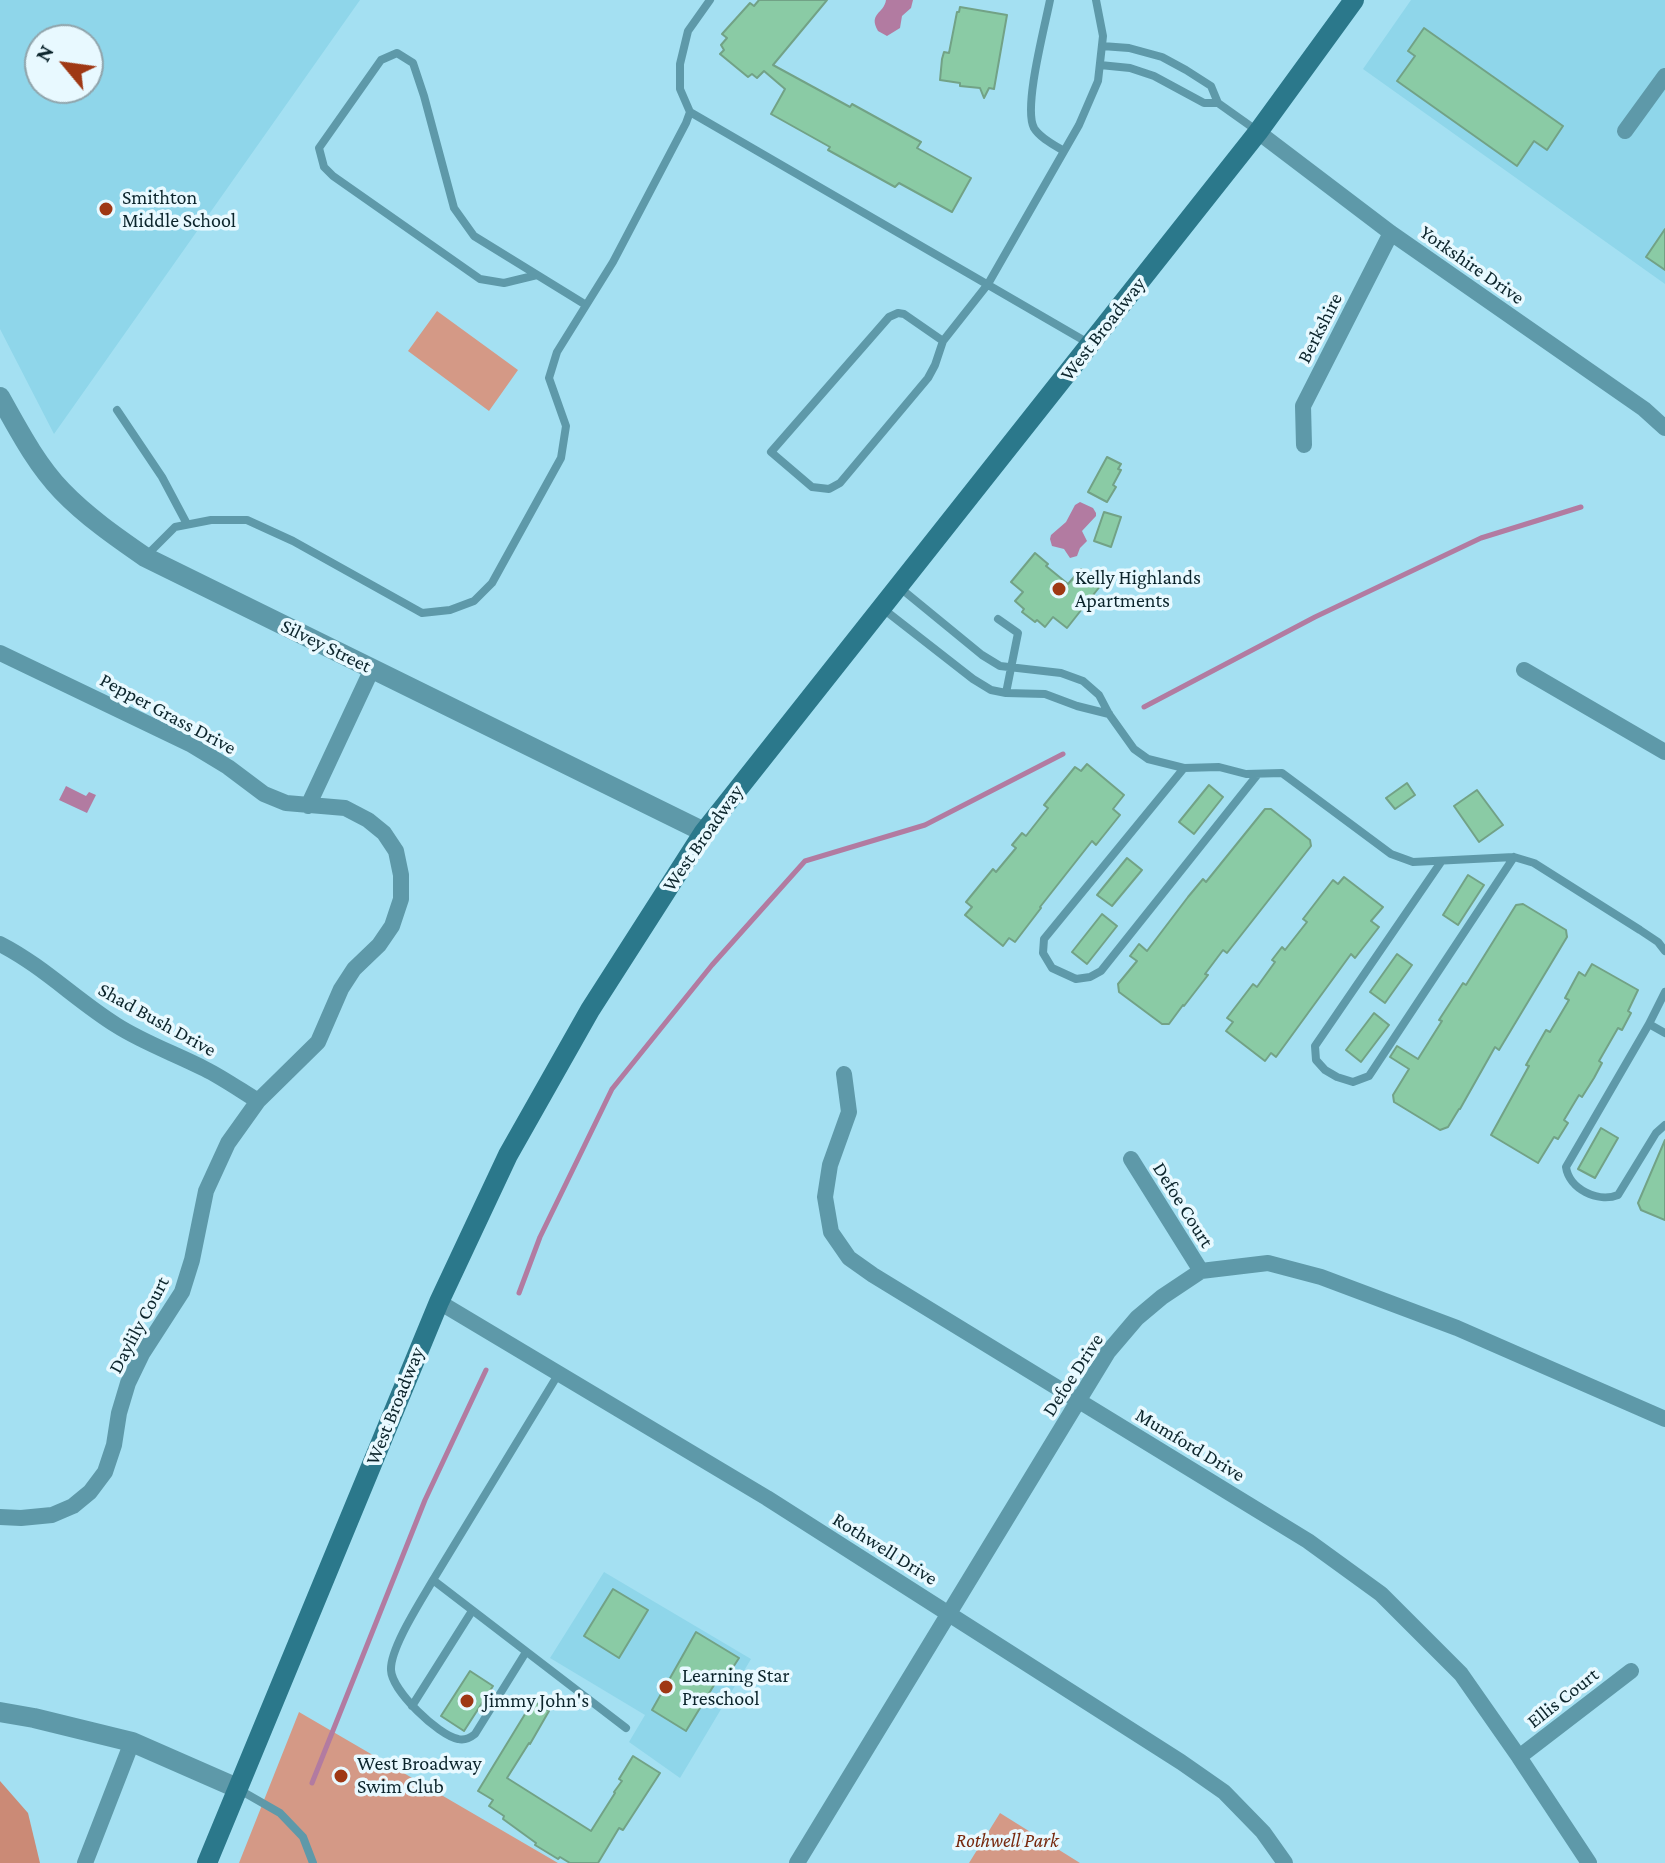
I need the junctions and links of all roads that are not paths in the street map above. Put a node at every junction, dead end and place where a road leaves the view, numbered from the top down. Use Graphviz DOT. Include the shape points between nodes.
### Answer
graph roads {
  1 [pos="710,0"];
  2 [pos="1050,0"];
  3 [pos="1096,0"];
  4 [pos="1354,0"];
  5 [pos="1102,46"];
  6 [pos="1100,65"];
  7 [pos="1665,76"];
  8 [pos="1218,103"];
  9 [pos="690,112"];
  10 [pos="1625,131"];
  11 [pos="1258,132"];
  12 [pos="1064,151"];
  13 [pos="1391,233"];
  14 [pos="537,275"];
  15 [pos="988,284"];
  16 [pos="586,305"];
  17 [pos="943,341"];
  18 [pos="1091,344"];
  19 [pos="0,397"];
  20 [pos="117,410"];
  21 [pos="1665,428"];
  22 [pos="1304,445"];
  23 [pos="187,524"];
  24 [pos="145,557"];
  25 [pos="898,587"];
  26 [pos="882,607"];
  27 [pos="998,619"];
  28 [pos="0,653"];
  29 [pos="1011,668"];
  30 [pos="372,669"];
  31 [pos="1524,670"];
  32 [pos="1006,693"];
  33 [pos="1109,714"];
  34 [pos="1665,752"];
  35 [pos="1184,768"];
  36 [pos="1258,774"];
  37 [pos="308,806"];
  38 [pos="704,832"];
  39 [pos="396,851"];
  40 [pos="1514,857"];
  41 [pos="1441,862"];
  42 [pos="0,944"];
  43 [pos="1665,951"];
  44 [pos="1665,992"];
  45 [pos="1649,1024"];
  46 [pos="1665,1033"];
  47 [pos="844,1074"];
  48 [pos="258,1101"];
  49 [pos="1665,1125"];
  50 [pos="1131,1159"];
  51 [pos="1201,1271"];
  52 [pos="439,1302"];
  53 [pos="560,1373"];
  54 [pos="1079,1401"];
  55 [pos="1665,1419"];
  56 [pos="0,1517"];
  57 [pos="433,1580"];
  58 [pos="472,1611"];
  59 [pos="948,1613"];
  60 [pos="526,1652"];
  61 [pos="1631,1671"];
  62 [pos="412,1706"];
  63 [pos="0,1712"];
  64 [pos="626,1728"];
  65 [pos="132,1742"];
  66 [pos="1519,1757"];
  67 [pos="237,1788"];
  68 [pos="85,1863"];
  69 [pos="207,1863"];
  70 [pos="313,1863"];
  71 [pos="797,1863"];
  72 [pos="1285,1863"];
  73 [pos="1589,1863"];
  1 -- 9 [label="lane" via="688,31 680,64 680,89"];
  2 -- 12 [label="lane" via="1030,118 1039,135"];
  3 -- 5 [label="lane"];
  4 -- 11 [label="main road, West Broadway"];
  5 -- 6 [label="lane"];
  5 -- 8 [label="lane" via="1162,57 1211,86"];
  6 -- 8 [label="lane" via="1130,68 1204,103"];
  6 -- 12 [label="lane" via="1098,81"];
  7 -- 10 [label="street"];
  8 -- 11 [label="lane"];
  9 -- 15 [label="lane"];
  9 -- 16 [label="lane"];
  11 -- 13 [label="street, Yorkshire Drive"];
  11 -- 18 [label="main road, West Broadway"];
  12 -- 15 [label="lane"];
  13 -- 21 [label="street, Yorkshire Drive"];
  13 -- 22 [label="street, Berkshire" via="1303,406"];
  14 -- 14 [label="lane" via="474,236 454,208 413,63 397,53 381,60 319,148 324,167 480,279 504,283"];
  14 -- 16 [label="lane"];
  15 -- 17 [label="lane"];
  15 -- 18 [label="lane"];
  16 -- 23 [label="lane" via="557,352 549,378 566,426 561,458 492,583 474,601 422,613 247,520"];
  17 -- 17 [label="lane" via="928,378 840,483 829,489 812,487 771,452 889,317 904,314"];
  18 -- 25 [label="main road, West Broadway"];
  19 -- 24 [label="street, Silvey Street" via="61,490"];
  20 -- 23 [label="lane"];
  23 -- 24 [label="lane" via="175,527"];
  24 -- 30 [label="street, Silvey Street"];
  25 -- 26 [label="main road, West Broadway"];
  25 -- 29 [label="lane" via="982,655"];
  26 -- 32 [label="lane" via="973,679"];
  26 -- 38 [label="main road, West Broadway"];
  27 -- 29 [label="lane" via="1018,633"];
  28 -- 37 [label="street, Pepper Grass Drive" via="190,744 264,794"];
  29 -- 32 [label="lane"];
  29 -- 33 [label="lane" via="1083,681"];
  30 -- 37 [label="street"];
  30 -- 38 [label="street, Silvey Street"];
  31 -- 34 [label="street"];
  32 -- 33 [label="lane" via="1045,694"];
  33 -- 35 [label="lane" via="1134,749 1148,759"];
  35 -- 36 [label="lane"];
  35 -- 36 [label="lane" via="1044,939 1043,953 1052,968 1076,979 1101,971"];
  36 -- 41 [label="lane" via="1282,773 1391,854 1413,862"];
  37 -- 39 [label="street, Pepper Grass Drive" via="345,808 384,833"];
  38 -- 52 [label="main road, West Broadway" via="590,1010 515,1142"];
  39 -- 48 [label="street, Daylily Court" via="401,899 392,926 341,989 318,1042"];
  40 -- 41 [label="lane"];
  40 -- 41 [label="lane" via="1369,1076 1353,1082 1337,1077 1316,1060 1315,1046"];
  40 -- 43 [label="lane" via="1534,863"];
  42 -- 48 [label="street, Shad Bush Drive" via="119,1027"];
  44 -- 45 [label="lane"];
  45 -- 46 [label="lane"];
  45 -- 49 [label="lane" via="1566,1167 1567,1175 1574,1185 1601,1199 1618,1195"];
  47 -- 54 [label="street, Mumford Drive" via="849,1112 825,1197 831,1232 849,1258"];
  48 -- 56 [label="street, Daylily Court" via="228,1143 206,1191 182,1292 128,1383 105,1472 73,1506 52,1515"];
  50 -- 51 [label="street, Defoe Court"];
  51 -- 54 [label="street, Defoe Drive" via="1137,1318 1108,1352"];
  51 -- 55 [label="street, Defoe Drive" via="1268,1263 1321,1277 1457,1328"];
  52 -- 53 [label="street, Rothwell Drive"];
  52 -- 67 [label="main road, West Broadway"];
  53 -- 57 [label="lane"];
  53 -- 59 [label="street, Rothwell Drive"];
  54 -- 59 [label="street, Defoe Drive"];
  54 -- 66 [label="street, Mumford Drive" via="1308,1541 1381,1594 1461,1674"];
  57 -- 58 [label="lane"];
  57 -- 62 [label="lane" via="392,1656 391,1673"];
  58 -- 60 [label="lane"];
  58 -- 62 [label="lane"];
  59 -- 71 [label="street, Defoe Drive"];
  59 -- 72 [label="street, Rothwell Drive" via="1224,1792"];
  60 -- 62 [label="lane" via="468,1739 456,1739"];
  60 -- 64 [label="lane"];
  61 -- 66 [label="street, Ellis Court"];
  63 -- 65 [label="street"];
  65 -- 67 [label="street"];
  65 -- 68 [label="street"];
  66 -- 73 [label="street, Mumford Drive"];
  67 -- 69 [label="main road, West Broadway"];
  67 -- 70 [label="lane" via="280,1813 303,1837"];
}
